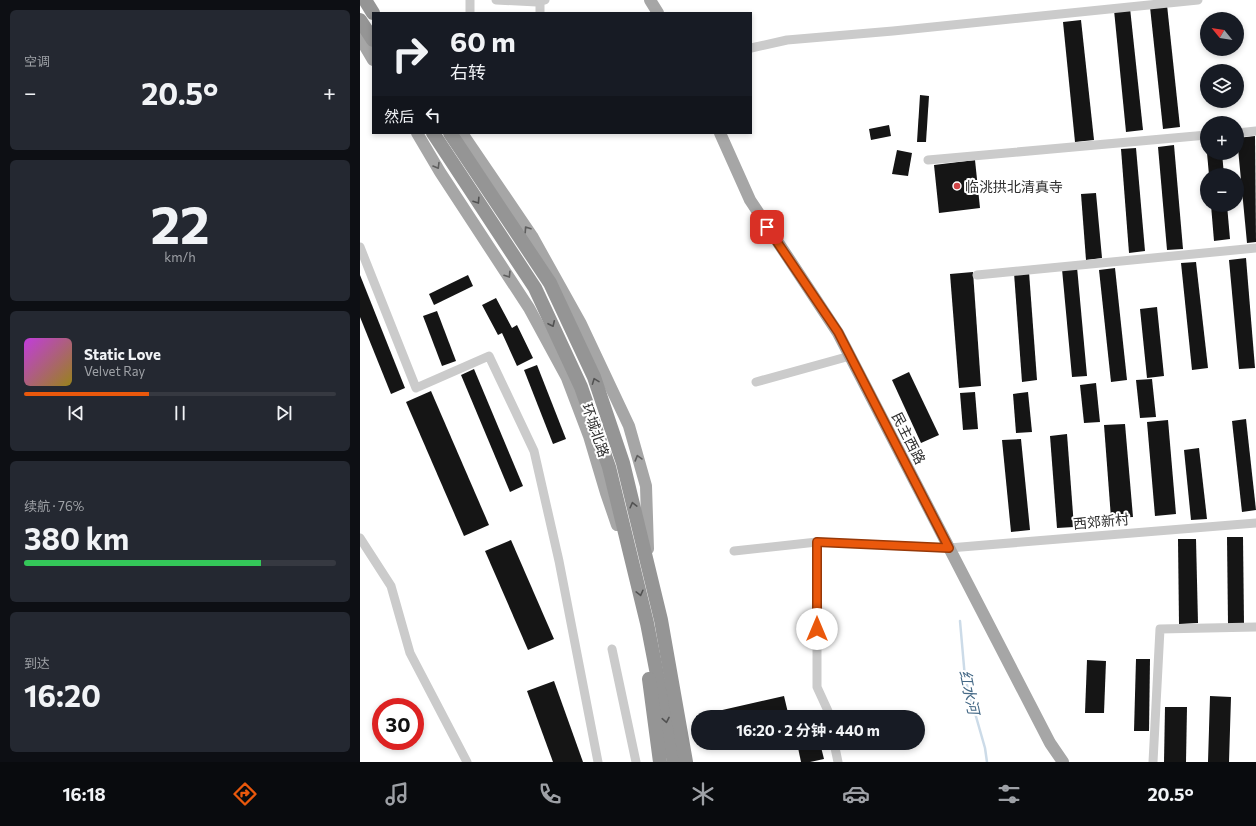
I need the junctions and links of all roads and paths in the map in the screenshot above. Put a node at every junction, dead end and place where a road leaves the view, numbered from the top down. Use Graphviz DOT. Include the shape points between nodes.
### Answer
graph roads {
  1 [pos="365,0"];
  2 [pos="372,0"];
  3 [pos="470,0"];
  4 [pos="496,0"];
  5 [pos="650,0"];
  6 [pos="1198,0"];
  7 [pos="543,1"];
  8 [pos="1179,1"];
  9 [pos="372,12"];
  10 [pos="380,12"];
  11 [pos="470,12"];
  12 [pos="540,12"];
  13 [pos="657,12"];
  14 [pos="360,20"];
  15 [pos="360,38"];
  16 [pos="372,38"];
  17 [pos="752,48"];
  18 [pos="372,58"];
  19 [pos="1256,131"];
  20 [pos="1244,132"];
  21 [pos="418,134"];
  22 [pos="434,134"];
  23 [pos="451,134"];
  24 [pos="463,134"];
  25 [pos="720,134"];
  26 [pos="1200,136"];
  27 [pos="928,160"];
  28 [pos="360,247"];
  29 [pos="1256,248"];
  30 [pos="977,275"];
  31 [pos="850,356"];
  32 [pos="756,382"];
  33 [pos="1256,523"];
  34 [pos="360,538"];
  35 [pos="817,542"];
  36 [pos="949,548"];
  37 [pos="734,551"];
  38 [pos="648,566"];
  39 [pos="634,571"];
  40 [pos="653,586"];
  41 [pos="647,623"];
  42 [pos="1256,627"];
  43 [pos="612,649"];
  44 [pos="828,710"];
  45 [pos="835,750"];
  46 [pos="467,762"];
  47 [pos="598,762"];
  48 [pos="636,762"];
  49 [pos="660,762"];
  50 [pos="674,762"];
  51 [pos="686,762"];
  52 [pos="694,762"];
  53 [pos="838,762"];
  54 [pos="1062,762"];
  55 [pos="1153,762"];
  1 -- 9 [label="highway"];
  2 -- 10 [label="main road"];
  3 -- 11 [label="street"];
  4 -- 7 [label="street"];
  5 -- 13 [label="main road"];
  6 -- 8 [label="street"];
  7 -- 12 [label="street"];
  8 -- 17 [label="street" via="786,40"];
  14 -- 16 [label="highway"];
  15 -- 18 [label="main road"];
  19 -- 20 [label="street"];
  21 -- 39 [label="main road, one-way" via="529,308 567,378"];
  22 -- 39 [label="highway, 环城北路, one-way" via="535,288 581,387 609,467"];
  38 -- 23 [label="highway, 环城北路, one-way" via="623,463 594,377 550,283"];
  38 -- 24 [label="main road, one-way" via="646,486 629,426 582,324 532,236"];
  25 -- 31 [label="main road, 民主西路" via="750,200 838,332"];
  26 -- 27 [label="street"];
  28 -- 47 [label="street" via="416,388 489,356 534,450 559,561"];
  29 -- 30 [label="street"];
  31 -- 32 [label="street"];
  31 -- 36 [label="main road, 民主西路"];
  33 -- 36 [label="street, 西郊新村"];
  34 -- 46 [label="street" via="391,586 410,653"];
  35 -- 36 [label="street, 西郊新村"];
  35 -- 37 [label="street, 西郊新村"];
  35 -- 44 [label="street" via="817,687"];
  36 -- 54 [label="main road, 民主西路"];
  38 -- 40 [label="highway, 环城北路"];
  39 -- 41 [label="highway, 环城北路, one-way"];
  40 -- 51 [label="highway, 环城北路" via="662,620"];
  40 -- 52 [label="highway" via="667,616"];
  41 -- 49 [label="highway" via="649,680"];
  41 -- 50 [label="highway, 环城北路, one-way"];
  42 -- 55 [label="street" via="1160,629"];
  43 -- 48 [label="street"];
  45 -- 53 [label="street"];
}
